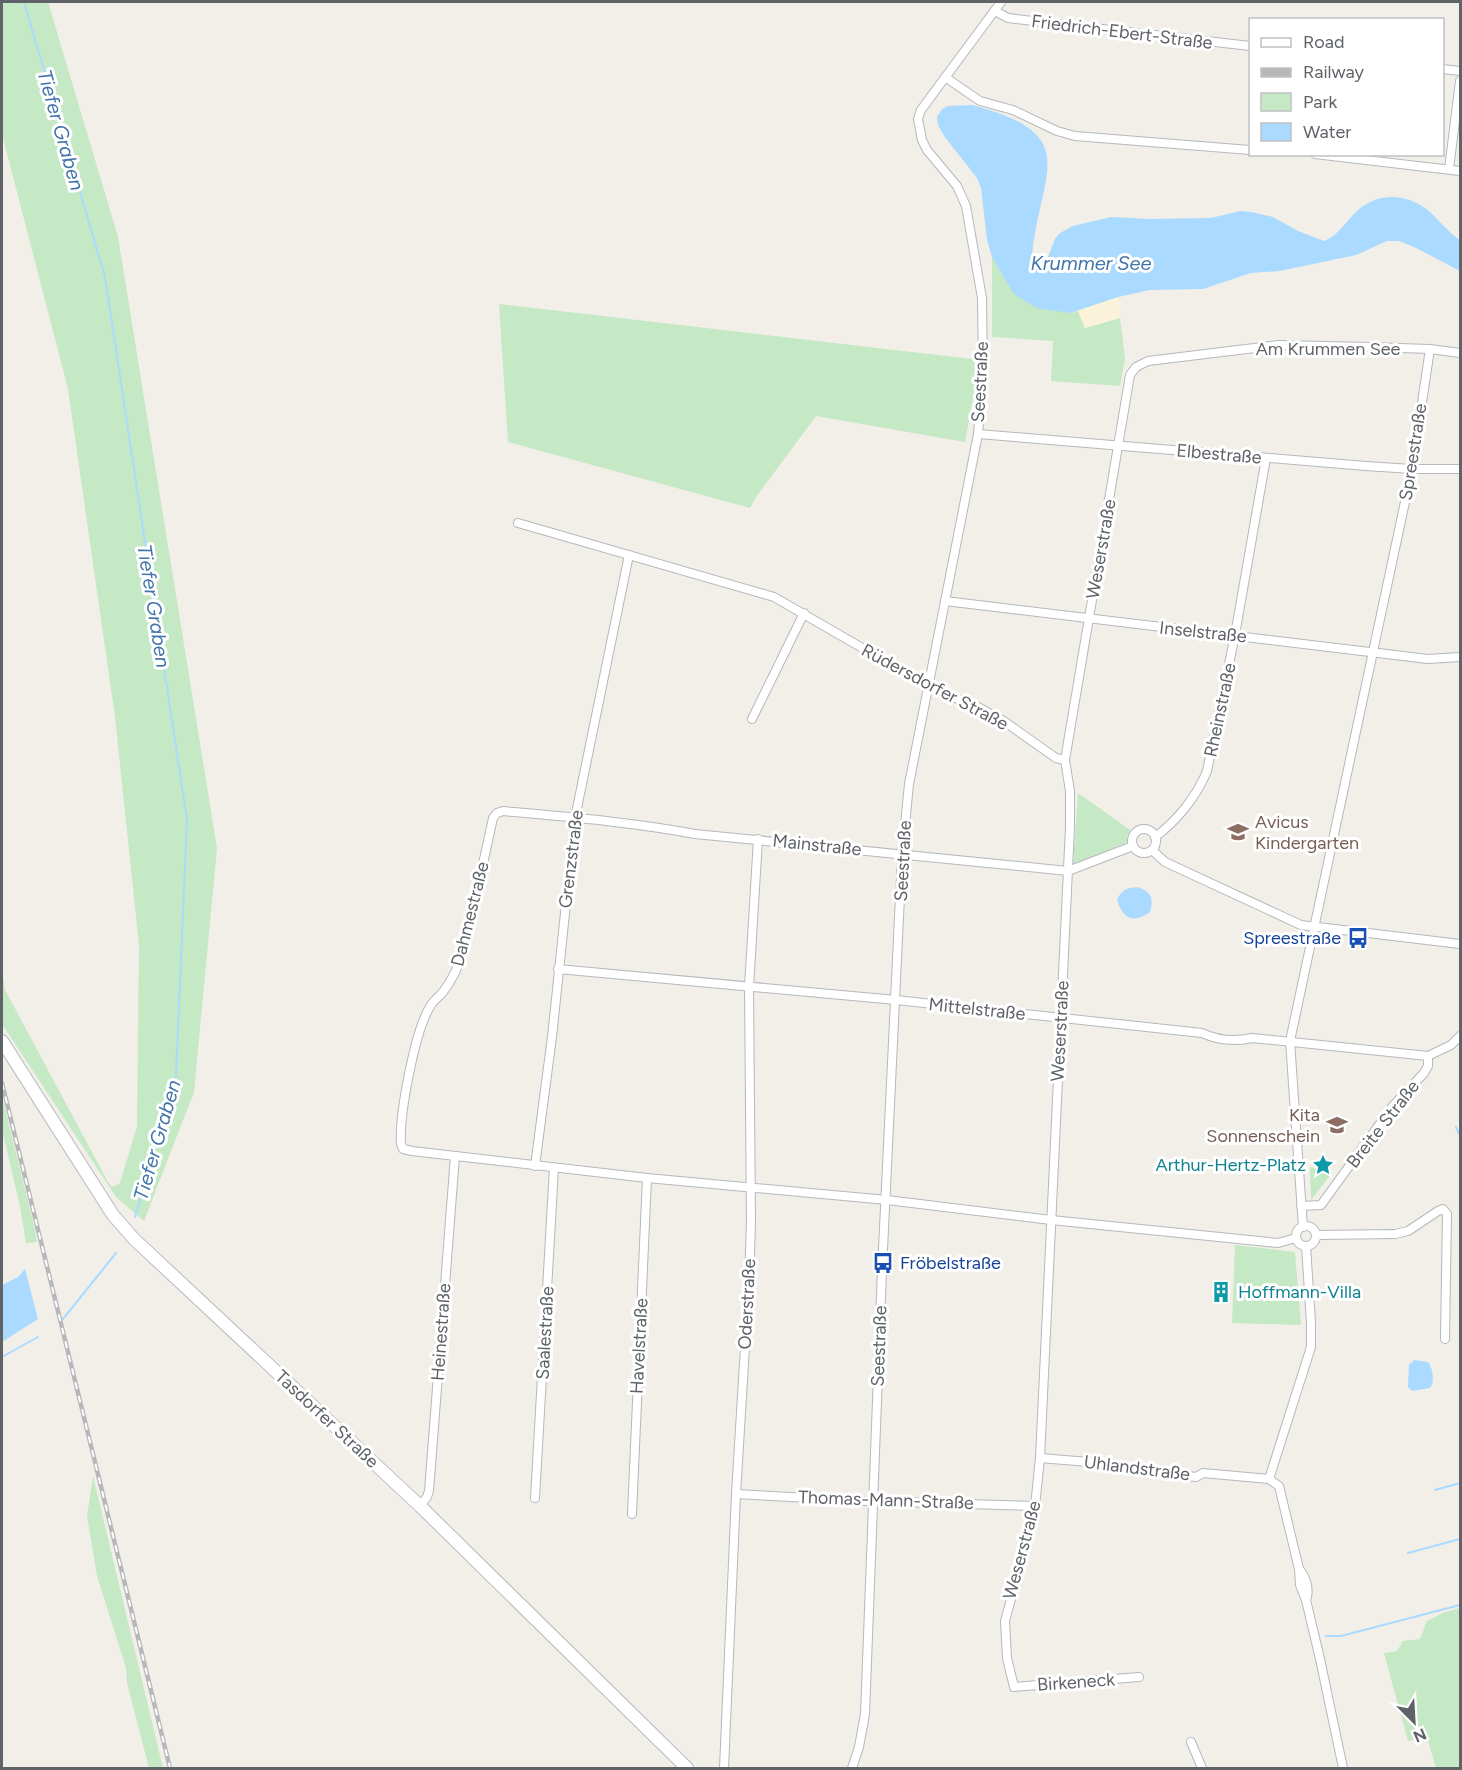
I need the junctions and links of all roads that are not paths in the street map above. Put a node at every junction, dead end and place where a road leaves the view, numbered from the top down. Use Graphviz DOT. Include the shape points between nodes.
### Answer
graph roads {
  1 [pos="1001,2"];
  2 [pos="995,11"];
  3 [pos="1249,46"];
  4 [pos="1444,69"];
  5 [pos="1461,71"];
  6 [pos="945,77"];
  7 [pos="1461,81"];
  8 [pos="1249,150"];
  9 [pos="1332,156"];
  10 [pos="1449,170"];
  11 [pos="1461,171"];
  12 [pos="1430,349"];
  13 [pos="1461,353"];
  14 [pos="1130,375"];
  15 [pos="978,434"];
  16 [pos="1119,446"];
  17 [pos="1266,458"];
  18 [pos="1412,469"];
  19 [pos="1461,469"];
  20 [pos="518,523"];
  21 [pos="629,555"];
  22 [pos="945,601"];
  23 [pos="804,613"];
  24 [pos="1089,619"];
  25 [pos="1235,635"];
  26 [pos="1374,652"];
  27 [pos="1460,658"];
  28 [pos="928,687"];
  29 [pos="752,719"];
  30 [pos="1065,760"];
  31 [pos="497,813"];
  32 [pos="575,818"];
  33 [pos="1155,837"];
  34 [pos="758,839"];
  35 [pos="1133,846"];
  36 [pos="1152,850"];
  37 [pos="902,855"];
  38 [pos="1068,871"];
  39 [pos="1314,927"];
  40 [pos="1461,944"];
  41 [pos="558,969"];
  42 [pos="749,987"];
  43 [pos="896,1000"];
  44 [pos="1060,1019"];
  45 [pos="1461,1036"];
  46 [pos="2,1041"];
  47 [pos="1290,1041"];
  48 [pos="1428,1056"];
  49 [pos="454,1156"];
  50 [pos="535,1166"];
  51 [pos="554,1168"];
  52 [pos="647,1178"];
  53 [pos="750,1188"];
  54 [pos="887,1200"];
  55 [pos="1301,1206"];
  56 [pos="1051,1220"];
  57 [pos="1303,1227"];
  58 [pos="1316,1235"];
  59 [pos="1296,1238"];
  60 [pos="1306,1246"];
  61 [pos="1445,1339"];
  62 [pos="1040,1458"];
  63 [pos="1269,1479"];
  64 [pos="736,1494"];
  65 [pos="535,1498"];
  66 [pos="874,1500"];
  67 [pos="420,1506"];
  68 [pos="1036,1506"];
  69 [pos="632,1514"];
  70 [pos="1139,1677"];
  71 [pos="1014,1687"];
  72 [pos="1191,1742"];
  73 [pos="687,1768"];
  74 [pos="724,1768"];
  75 [pos="852,1768"];
  76 [pos="1202,1768"];
  77 [pos="1343,1768"];
  1 -- 2 [label="street, Seestraße"];
  2 -- 3 [label="street, Friedrich-Ebert-Straße" via="1008,18"];
  2 -- 6 [label="street, Seestraße"];
  4 -- 5 [label="street"];
  6 -- 8 [label="street" via="980,101 1075,136"];
  6 -- 15 [label="street, Seestraße" via="921,110 918,131 927,150 957,186 966,206 982,298"];
  7 -- 10 [label="street"];
  9 -- 10 [label="street"];
  10 -- 11 [label="street"];
  12 -- 13 [label="street, Am Krummen See"];
  12 -- 14 [label="street, Am Krummen See" via="1279,345 1148,361"];
  12 -- 18 [label="street, Spreestraße"];
  14 -- 16 [label="street, Weserstraße"];
  15 -- 16 [label="street, Elbestraße"];
  15 -- 22 [label="street, Seestraße"];
  16 -- 17 [label="street, Elbestraße"];
  16 -- 24 [label="street, Weserstraße"];
  17 -- 18 [label="street, Elbestraße"];
  17 -- 25 [label="street, Rheinstraße"];
  18 -- 19 [label="street, Elbestraße"];
  18 -- 26 [label="street, Spreestraße"];
  20 -- 21 [label="street, Rüdersdorfer Straße"];
  21 -- 23 [label="street, Rüdersdorfer Straße" via="774,597"];
  21 -- 32 [label="street, Grenzstraße"];
  22 -- 24 [label="street, Inselstraße"];
  22 -- 28 [label="street, Seestraße"];
  23 -- 28 [label="street, Rüdersdorfer Straße"];
  23 -- 29 [label="street"];
  24 -- 25 [label="street, Inselstraße"];
  24 -- 30 [label="street, Weserstraße"];
  25 -- 26 [label="street, Inselstraße"];
  25 -- 33 [label="street, Rheinstraße" via="1212,753 1202,784"];
  26 -- 27 [label="street, Inselstraße" via="1428,659"];
  26 -- 39 [label="street, Spreestraße"];
  28 -- 30 [label="street, Rüdersdorfer Straße" via="976,706"];
  28 -- 37 [label="street, Seestraße" via="909,784"];
  30 -- 38 [label="street, Weserstraße" via="1070,791"];
  31 -- 32 [label="street, Mainstraße"];
  31 -- 49 [label="street, Dahmestraße" via="459,965 444,992 432,1004 415,1050 400,1138 403,1149"];
  32 -- 34 [label="street, Mainstraße"];
  32 -- 41 [label="street, Grenzstraße"];
  33 -- 35 [label="street" via="1139,830"];
  33 -- 36 [label="street"];
  34 -- 37 [label="street, Mainstraße"];
  34 -- 42 [label="street, Oderstraße"];
  35 -- 36 [label="street" via="1141,853"];
  35 -- 38 [label="street, Mainstraße"];
  36 -- 39 [label="street" via="1166,862 1301,925"];
  37 -- 38 [label="street, Mainstraße"];
  37 -- 43 [label="street, Seestraße"];
  38 -- 44 [label="street, Weserstraße"];
  39 -- 40 [label="street"];
  39 -- 47 [label="street, Spreestraße"];
  41 -- 42 [label="street, Mittelstraße"];
  41 -- 50 [label="street, Grenzstraße"];
  42 -- 43 [label="street, Mittelstraße"];
  42 -- 53 [label="street, Oderstraße"];
  43 -- 44 [label="street, Mittelstraße"];
  43 -- 54 [label="street, Seestraße"];
  44 -- 47 [label="street, Mittelstraße" via="1202,1032 1214,1039 1238,1042 1252,1038"];
  44 -- 56 [label="street, Weserstraße"];
  45 -- 48 [label="street" via="1451,1046"];
  46 -- 67 [label="main road, Tasdorfer Straße" via="122,1226"];
  47 -- 48 [label="street, Mittelstraße"];
  47 -- 55 [label="street, Spreestraße"];
  48 -- 55 [label="street, Breite Straße" via="1424,1073 1392,1107 1321,1205"];
  49 -- 50 [label="street"];
  49 -- 67 [label="street, Heinestraße" via="429,1491"];
  50 -- 51 [label="street"];
  51 -- 52 [label="street"];
  51 -- 65 [label="street, Saalestraße"];
  52 -- 53 [label="street"];
  52 -- 69 [label="street, Havelstraße"];
  53 -- 54 [label="street"];
  53 -- 64 [label="street, Oderstraße" via="749,1282"];
  54 -- 56 [label="street"];
  54 -- 66 [label="street, Seestraße"];
  55 -- 57 [label="street, Spreestraße"];
  56 -- 59 [label="street" via="1278,1244"];
  56 -- 62 [label="street, Weserstraße"];
  57 -- 58 [label="street" via="1311,1228"];
  57 -- 59 [label="street"];
  58 -- 60 [label="street" via="1312,1244"];
  58 -- 61 [label="street" via="1395,1234 1408,1231 1443,1209 1447,1214"];
  59 -- 60 [label="street"];
  60 -- 63 [label="street" via="1311,1347"];
  62 -- 63 [label="street, Uhlandstraße" via="1196,1477 1203,1473"];
  62 -- 68 [label="street, Weserstraße"];
  63 -- 77 [label="street" via="1279,1486"];
  64 -- 66 [label="street, Thomas-Mann-Straße"];
  64 -- 74 [label="street, Oderstraße"];
  66 -- 68 [label="street, Thomas-Mann-Straße"];
  66 -- 75 [label="street, Seestraße" via="865,1714"];
  67 -- 73 [label="main road, Tasdorfer Straße"];
  68 -- 71 [label="street, Weserstraße" via="1005,1621 1006,1652"];
  70 -- 71 [label="street, Birkeneck"];
  72 -- 76 [label="street"];
}
